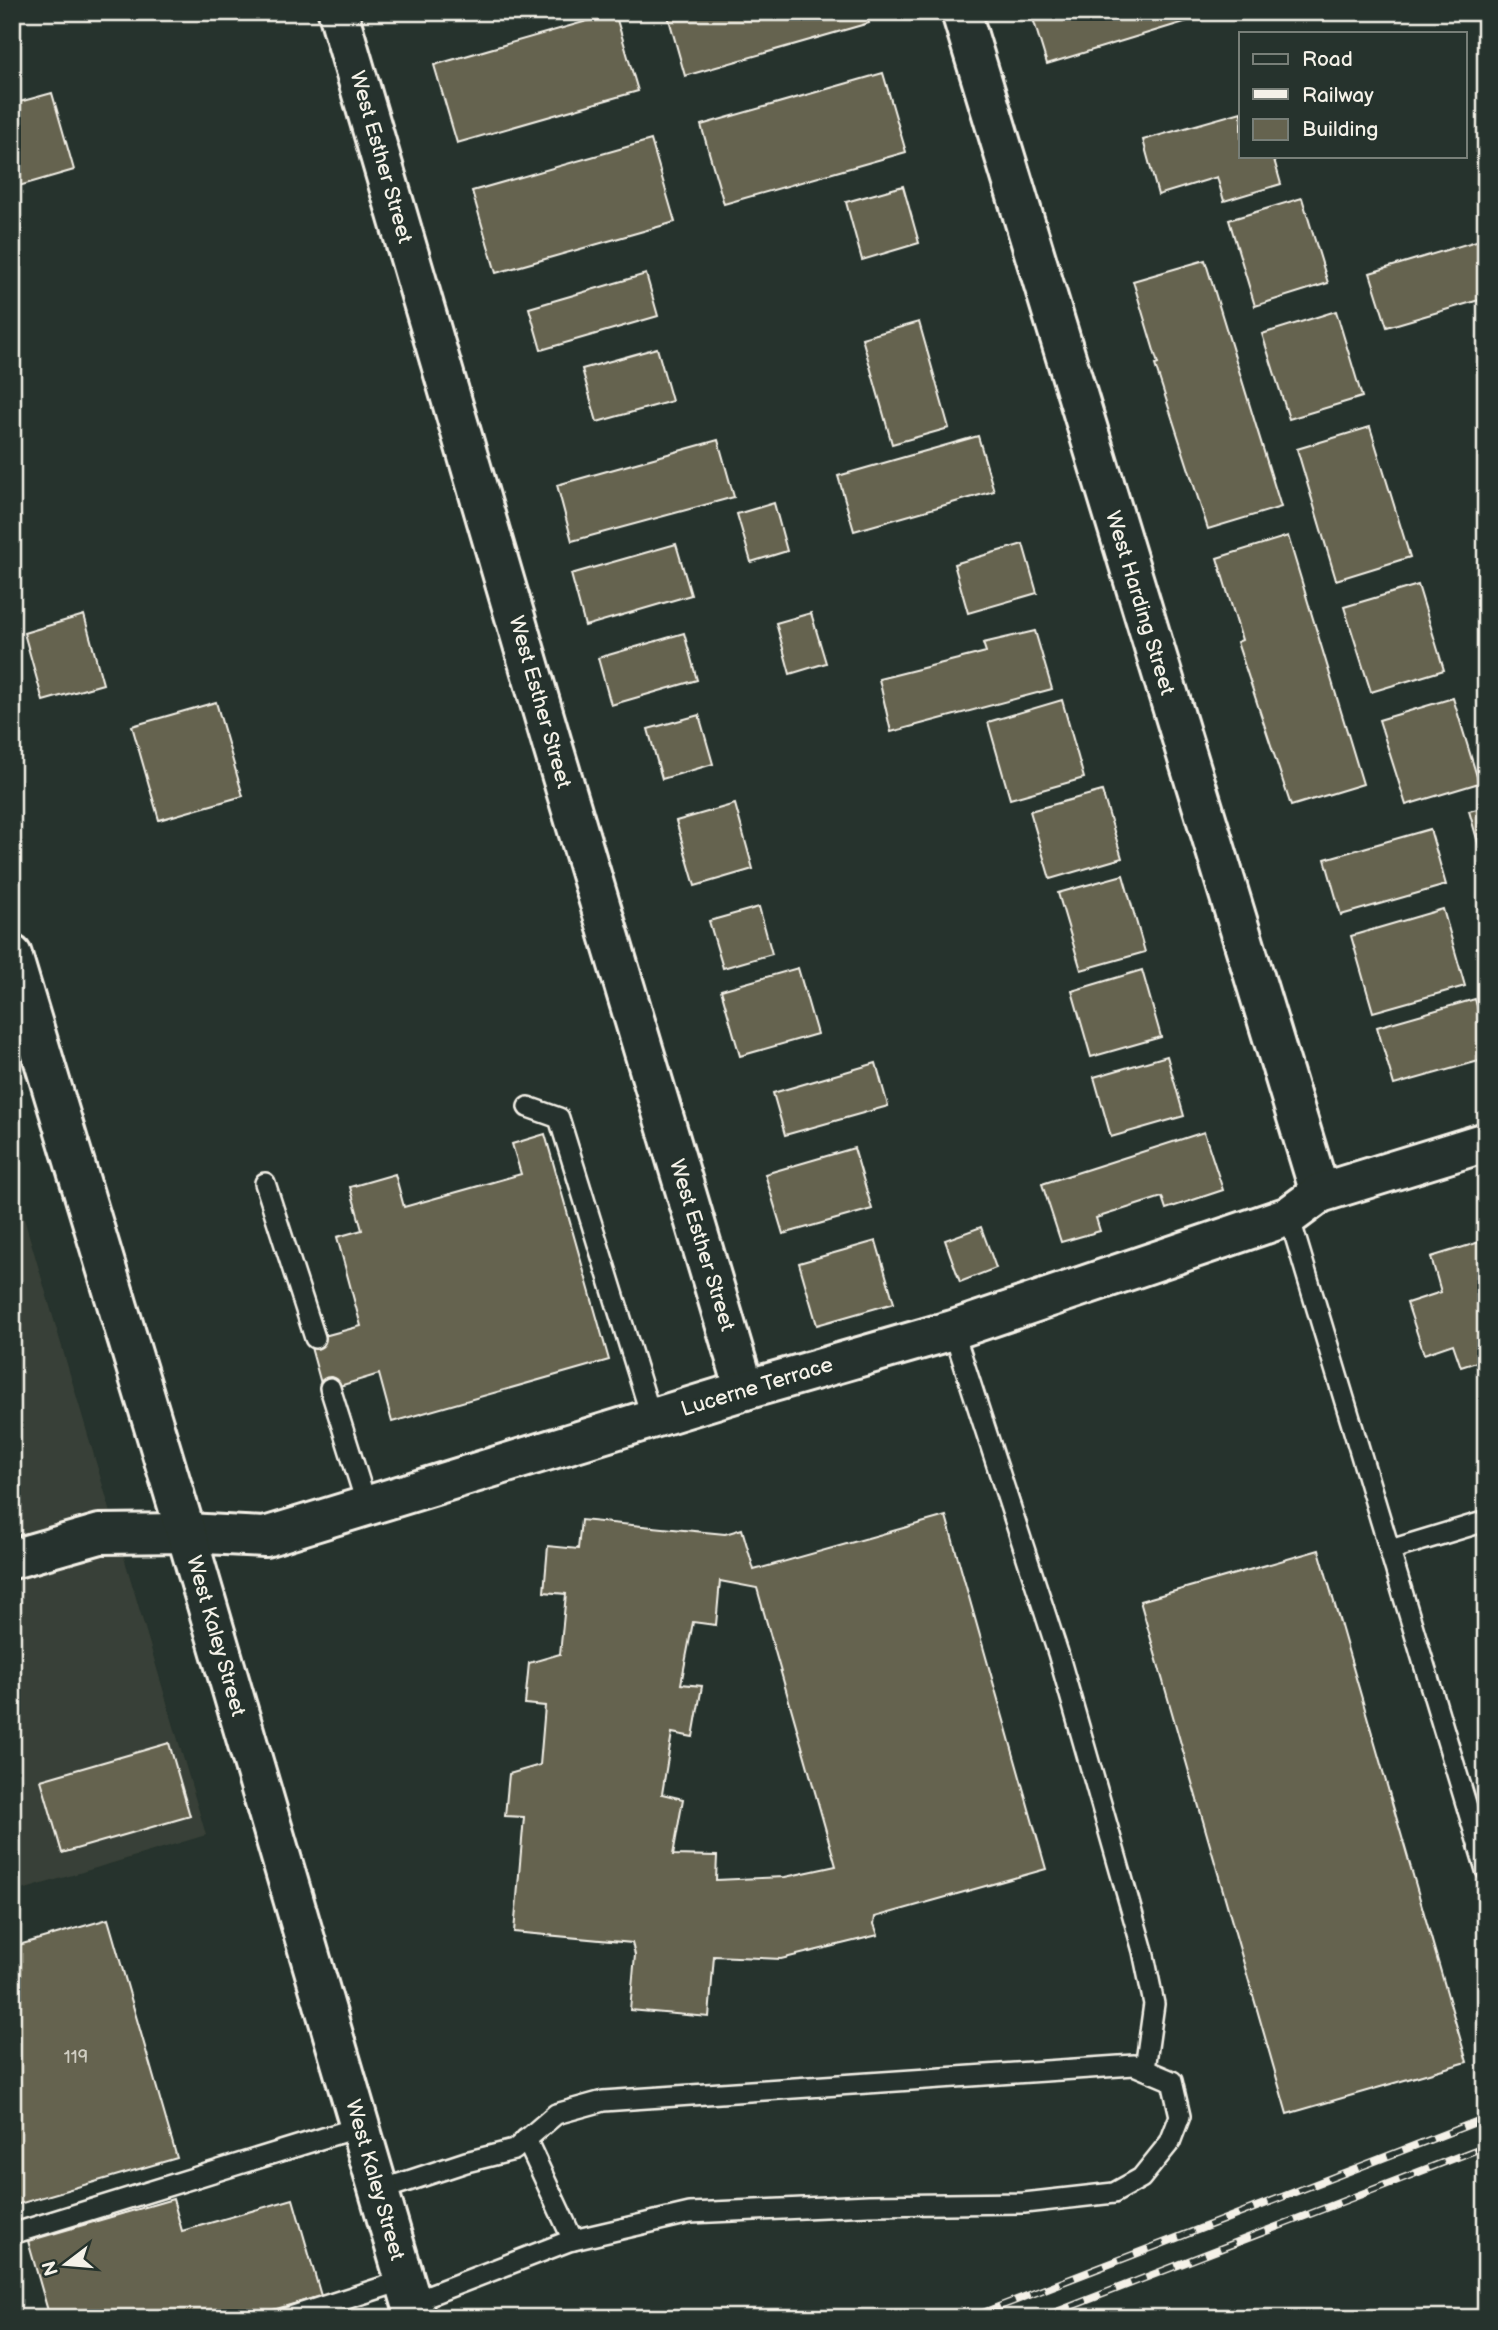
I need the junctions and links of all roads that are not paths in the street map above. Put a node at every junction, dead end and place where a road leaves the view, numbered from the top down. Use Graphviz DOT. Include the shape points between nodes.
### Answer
graph roads {
  1 [pos="338,12"];
  2 [pos="961,12"];
  3 [pos="12,955"];
  4 [pos="528,1107"];
  5 [pos="1486,1142"];
  6 [pos="265,1183"];
  7 [pos="1320,1193"];
  8 [pos="1289,1216"];
  9 [pos="953,1330"];
  10 [pos="315,1338"];
  11 [pos="330,1388"];
  12 [pos="745,1390"];
  13 [pos="652,1419"];
  14 [pos="367,1506"];
  15 [pos="1486,1521"];
  16 [pos="186,1533"];
  17 [pos="1390,1550"];
  18 [pos="12,1559"];
  19 [pos="1486,1870"];
  20 [pos="1145,2069"];
  21 [pos="359,2127"];
  22 [pos="526,2140"];
  23 [pos="378,2191"];
  24 [pos="12,2234"];
  25 [pos="573,2239"];
  26 [pos="410,2300"];
  27 [pos="287,2318"];
  1 -- 12 [label="street, West Esther Street"];
  2 -- 7 [label="street, West Harding Street"];
  3 -- 16 [label="street, West Kaley Street"];
  4 -- 13 [label="lane" via="559,1118"];
  5 -- 7 [label="street, Lucerne Terrace"];
  6 -- 10 [label="lane"];
  7 -- 8 [label="street, Lucerne Terrace"];
  8 -- 9 [label="street, Lucerne Terrace"];
  8 -- 17 [label="lane"];
  9 -- 12 [label="street, Lucerne Terrace"];
  9 -- 20 [label="lane" via="1058,1653 1143,1951 1154,2004"];
  11 -- 14 [label="lane"];
  12 -- 13 [label="street, Lucerne Terrace"];
  13 -- 14 [label="street, Lucerne Terrace"];
  14 -- 16 [label="street, Lucerne Terrace" via="265,1537"];
  15 -- 17 [label="lane"];
  16 -- 18 [label="street, Lucerne Terrace" via="100,1534"];
  16 -- 21 [label="street, West Kaley Street"];
  17 -- 19 [label="lane"];
  20 -- 22 [label="lane" via="1134,2064 603,2101 556,2114"];
  20 -- 25 [label="lane" via="1172,2081 1180,2116 1170,2142 1141,2178 1114,2193 1024,2203 690,2213"];
  21 -- 23 [label="street, West Kaley Street"];
  21 -- 24 [label="lane"];
  22 -- 23 [label="lane" via="514,2150"];
  22 -- 25 [label="lane"];
  23 -- 26 [label="street, West Kaley Street"];
  25 -- 26 [label="lane"];
  26 -- 27 [label="lane"];
}
